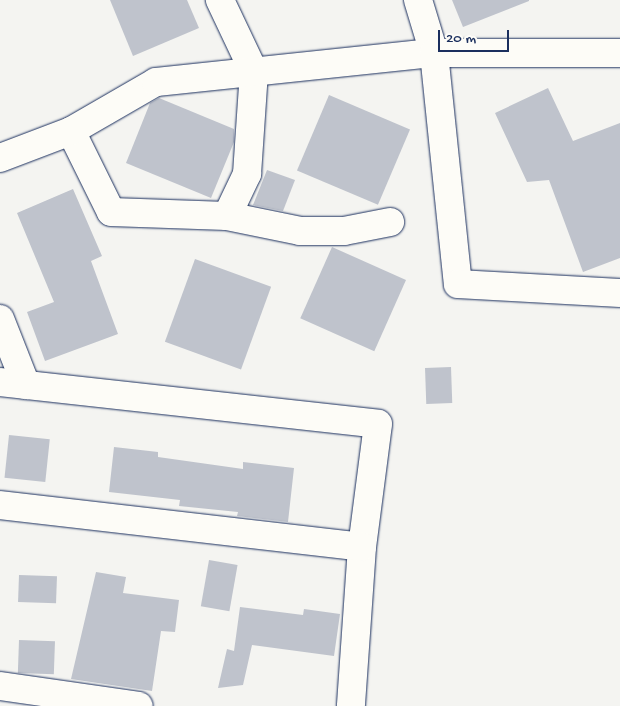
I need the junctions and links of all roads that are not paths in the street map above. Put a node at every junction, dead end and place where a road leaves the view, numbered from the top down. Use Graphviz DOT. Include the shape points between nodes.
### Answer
graph roads {
  1 [pos="220,0"];
  2 [pos="418,0"];
  3 [pos="434,53"];
  4 [pos="620,53"];
  5 [pos="254,72"];
  6 [pos="71,131"];
  7 [pos="0,158"];
  8 [pos="227,216"];
  9 [pos="390,222"];
  10 [pos="620,293"];
  11 [pos="0,319"];
  12 [pos="13,383"];
  13 [pos="0,505"];
  14 [pos="362,547"];
  15 [pos="0,686"];
  16 [pos="139,706"];
  17 [pos="351,706"];
  1 -- 5 [label="street"];
  2 -- 3 [label="street"];
  3 -- 4 [label="street"];
  3 -- 5 [label="street"];
  3 -- 10 [label="street" via="458,284"];
  5 -- 6 [label="street" via="156,82"];
  5 -- 8 [label="street" via="247,174"];
  6 -- 7 [label="street"];
  6 -- 8 [label="street" via="111,212"];
  8 -- 9 [label="street" via="300,231 344,231"];
  11 -- 12 [label="street"];
  12 -- 14 [label="street" via="378,424"];
  13 -- 14 [label="street"];
  14 -- 17 [label="street"];
  15 -- 16 [label="street"];
}
